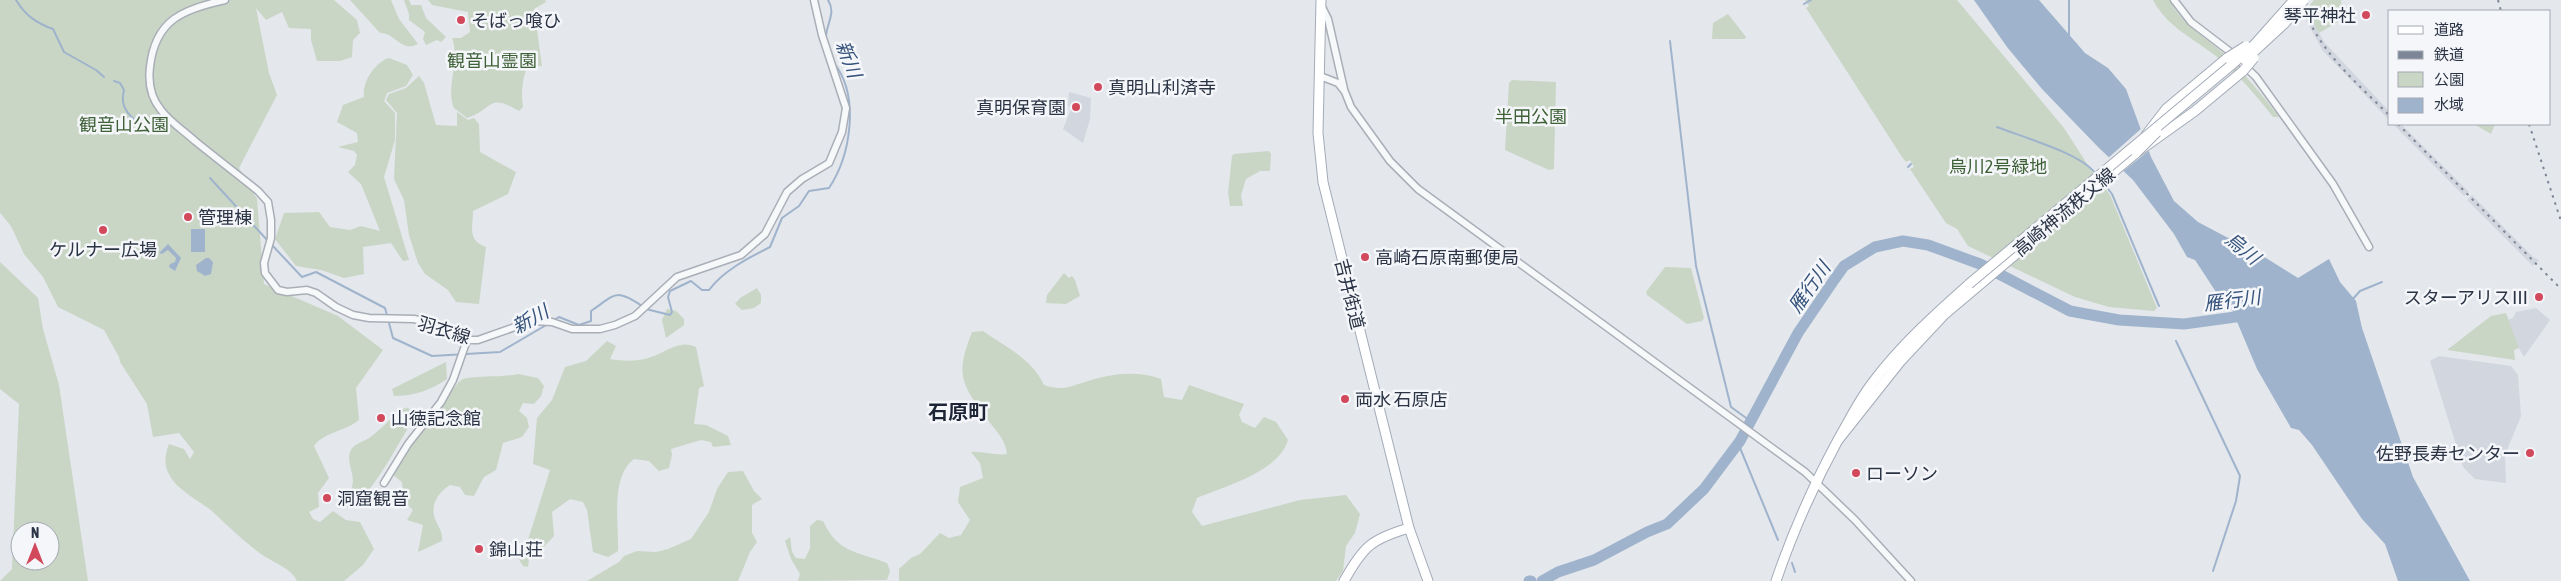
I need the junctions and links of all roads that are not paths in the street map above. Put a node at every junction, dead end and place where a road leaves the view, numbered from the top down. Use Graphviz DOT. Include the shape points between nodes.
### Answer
graph roads {
  1 [pos="225,0"];
  2 [pos="814,0"];
  3 [pos="2174,0"];
  4 [pos="2295,0"];
  5 [pos="2303,0"];
  6 [pos="1321,2"];
  7 [pos="1320,76"];
  8 [pos="1345,92"];
  9 [pos="2146,135"];
  10 [pos="2136,153"];
  11 [pos="2368,247"];
  12 [pos="1971,287"];
  13 [pos="467,340"];
  14 [pos="1815,482"];
  15 [pos="384,483"];
  16 [pos="1409,528"];
  17 [pos="1344,581"];
  18 [pos="1428,581"];
  19 [pos="1776,581"];
  20 [pos="1911,581"];
  1 -- 13 [label="street, 羽衣線" via="198,5 164,27 155,41 151,57 150,87 153,98 173,122 268,202 271,238 264,263 265,274 278,290 307,290 353,315 439,324"];
  2 -- 13 [label="street, 羽衣線" via="846,108 844,126 829,163 787,192 765,234 741,254 677,277 634,316 616,325 600,329 572,329 552,322 532,321 478,340"];
  3 -- 11 [label="street" via="2197,28 2228,50 2256,77 2329,178"];
  4 -- 9 [label="main road, 高崎神流秩父線, bridge" via="2254,45"];
  4 -- 9 [label="main road, bridge" via="2275,23 2171,104"];
  5 -- 10 [label="main road, 高崎神流秩父線, bridge" via="2258,50"];
  5 -- 10 [label="main road, bridge" via="2243,71 2195,112"];
  6 -- 7 [label="main road, 吉井街道"];
  6 -- 8 [label="street"];
  7 -- 8 [label="street" via="1338,83"];
  7 -- 16 [label="main road, 吉井街道" via="1318,132 1323,182"];
  8 -- 14 [label="street" via="1351,106 1385,154 1418,190"];
  9 -- 12 [label="main road, 高崎神流秩父線, bridge"];
  10 -- 12 [label="main road, 高崎神流秩父線"];
  12 -- 14 [label="main road, 高崎神流秩父線" via="1925,324 1873,382 1854,408"];
  13 -- 15 [label="street" via="454,380"];
  14 -- 19 [label="main road, 高崎神流秩父線"];
  14 -- 20 [label="street"];
  16 -- 17 [label="main road" via="1381,536 1366,546"];
  16 -- 18 [label="main road, 吉井街道"];
}
